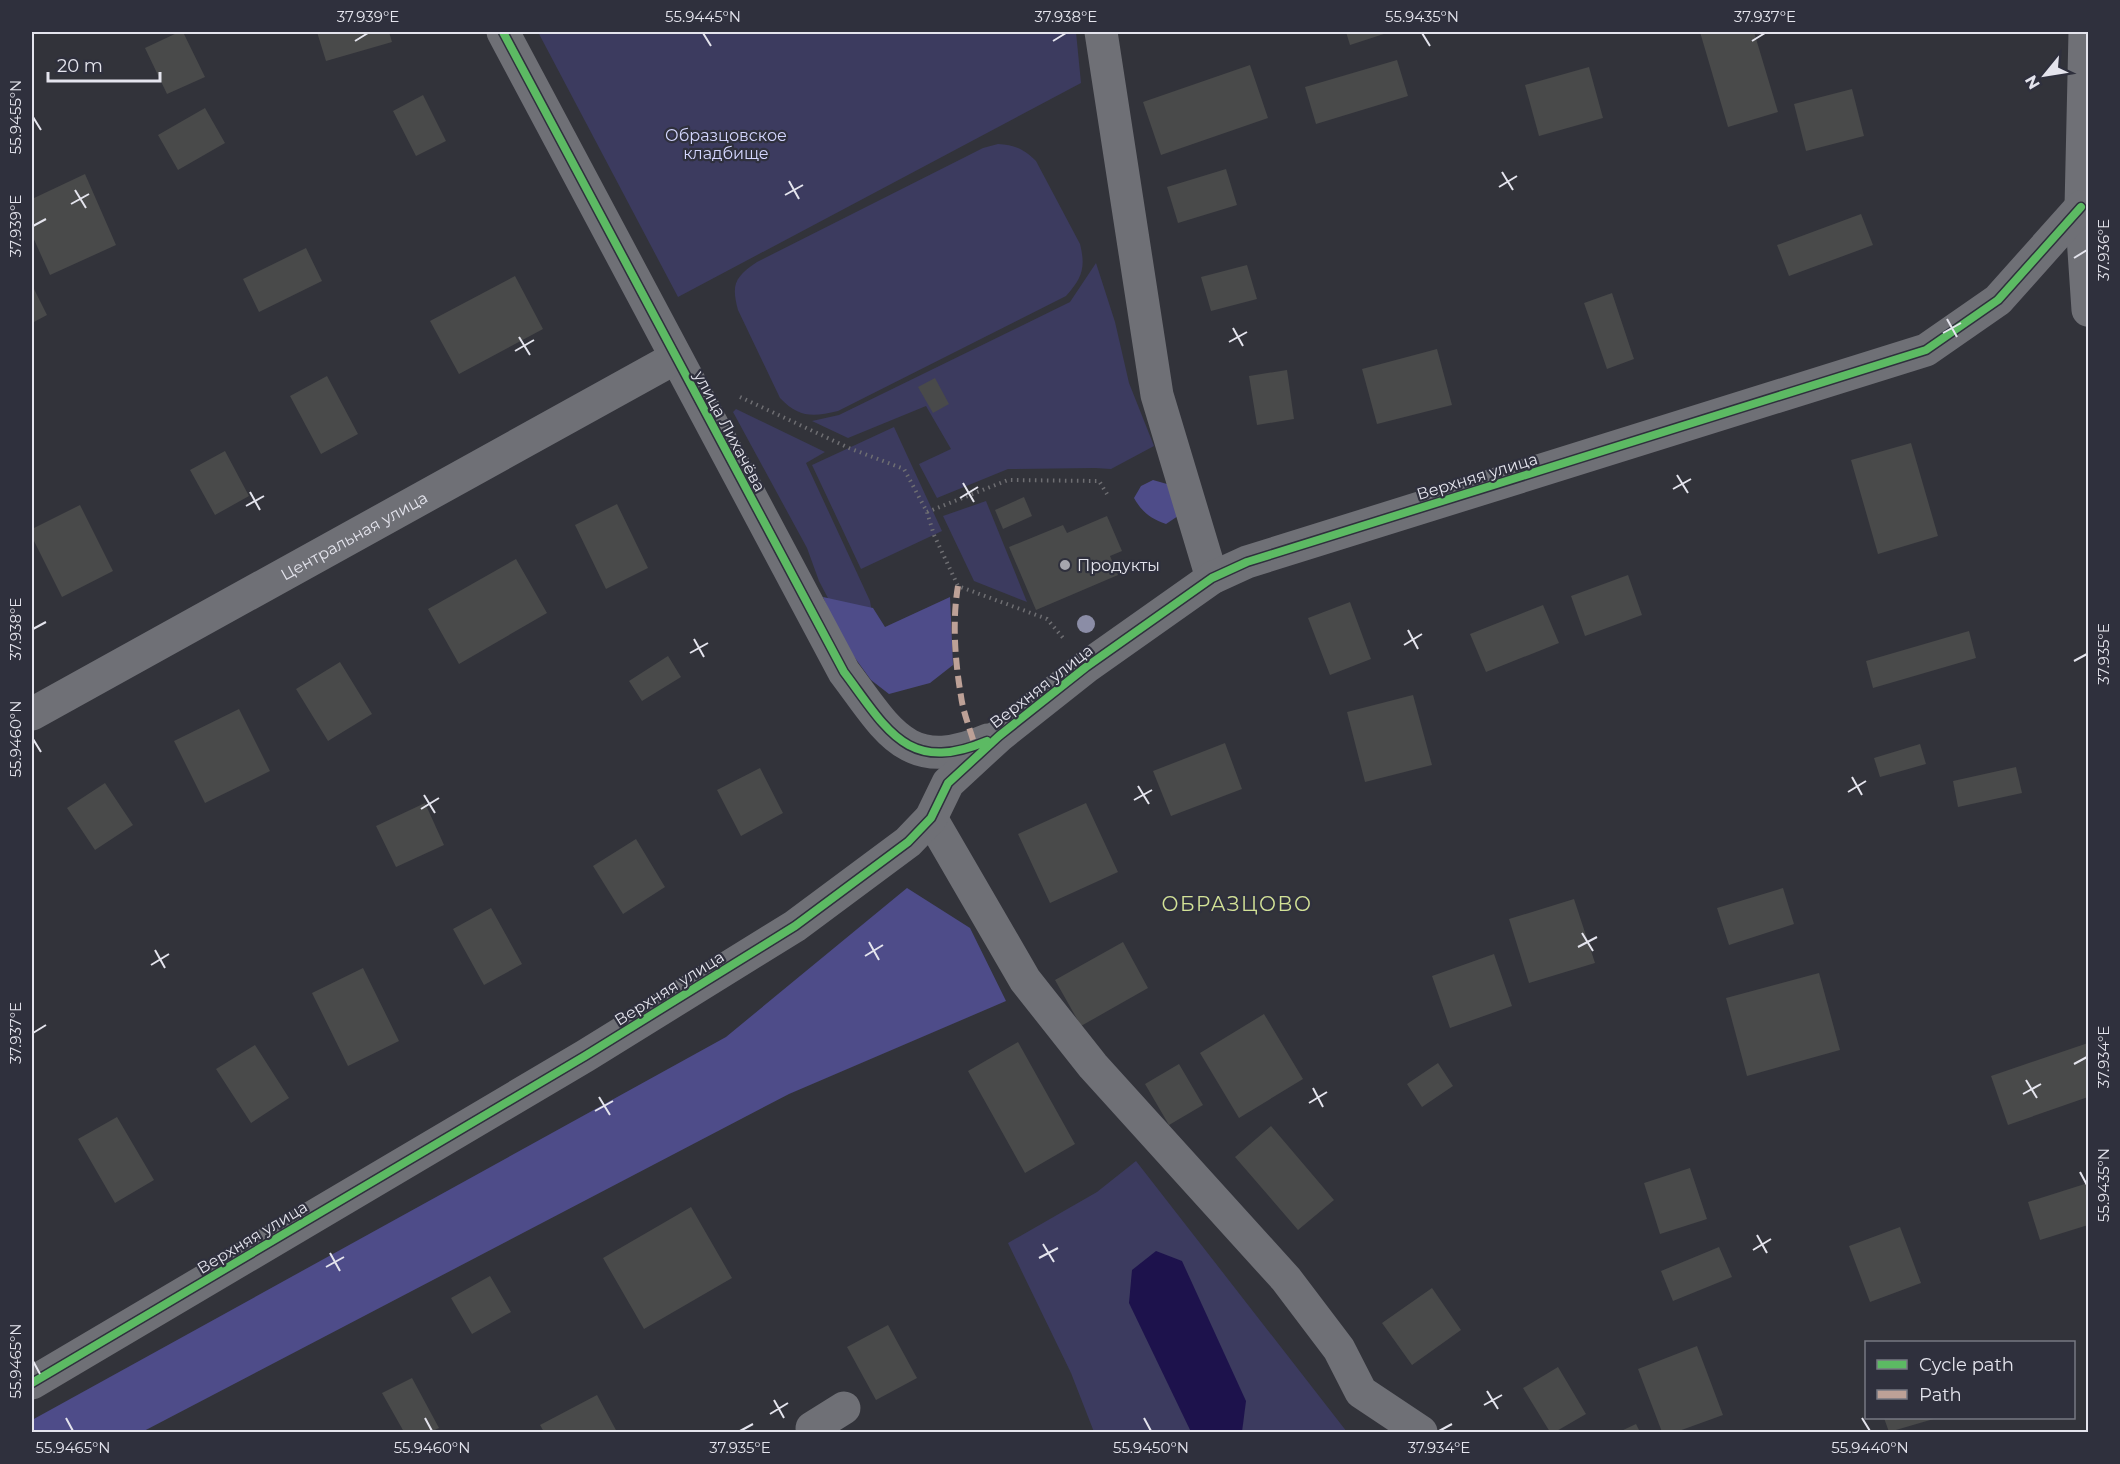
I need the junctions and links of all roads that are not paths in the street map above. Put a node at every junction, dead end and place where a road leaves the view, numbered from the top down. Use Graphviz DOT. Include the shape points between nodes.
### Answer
graph roads {
  1 [pos="503,32"];
  2 [pos="1101,32"];
  3 [pos="2085,32"];
  4 [pos="2081,207"];
  5 [pos="2088,310"];
  6 [pos="675,358"];
  7 [pos="1212,578"];
  8 [pos="32,714"];
  9 [pos="999,736"];
  10 [pos="931,818"];
  11 [pos="32,1383"];
  12 [pos="844,1408"];
  13 [pos="810,1431"];
  14 [pos="1421,1432"];
  1 -- 6 [label="street, улица Лихачёва"];
  2 -- 7 [label="street" via="1156,395"];
  3 -- 4 [label="street"];
  4 -- 5 [label="street"];
  4 -- 7 [label="street, Верхняя улица" via="1998,300 1926,350 1247,562"];
  6 -- 8 [label="street, Центральная улица"];
  6 -- 9 [label="street, улица Лихачёва" via="844,672 888,730 928,753 945,754"];
  7 -- 9 [label="street, Верхняя улица" via="1086,667"];
  9 -- 10 [label="street, Верхняя улица" via="948,783"];
  10 -- 11 [label="street, Верхняя улица" via="885,861 795,926 574,1062"];
  10 -- 14 [label="street" via="1025,980 1093,1066 1286,1279 1339,1349 1361,1392"];
  12 -- 13 [label="street"];
}
